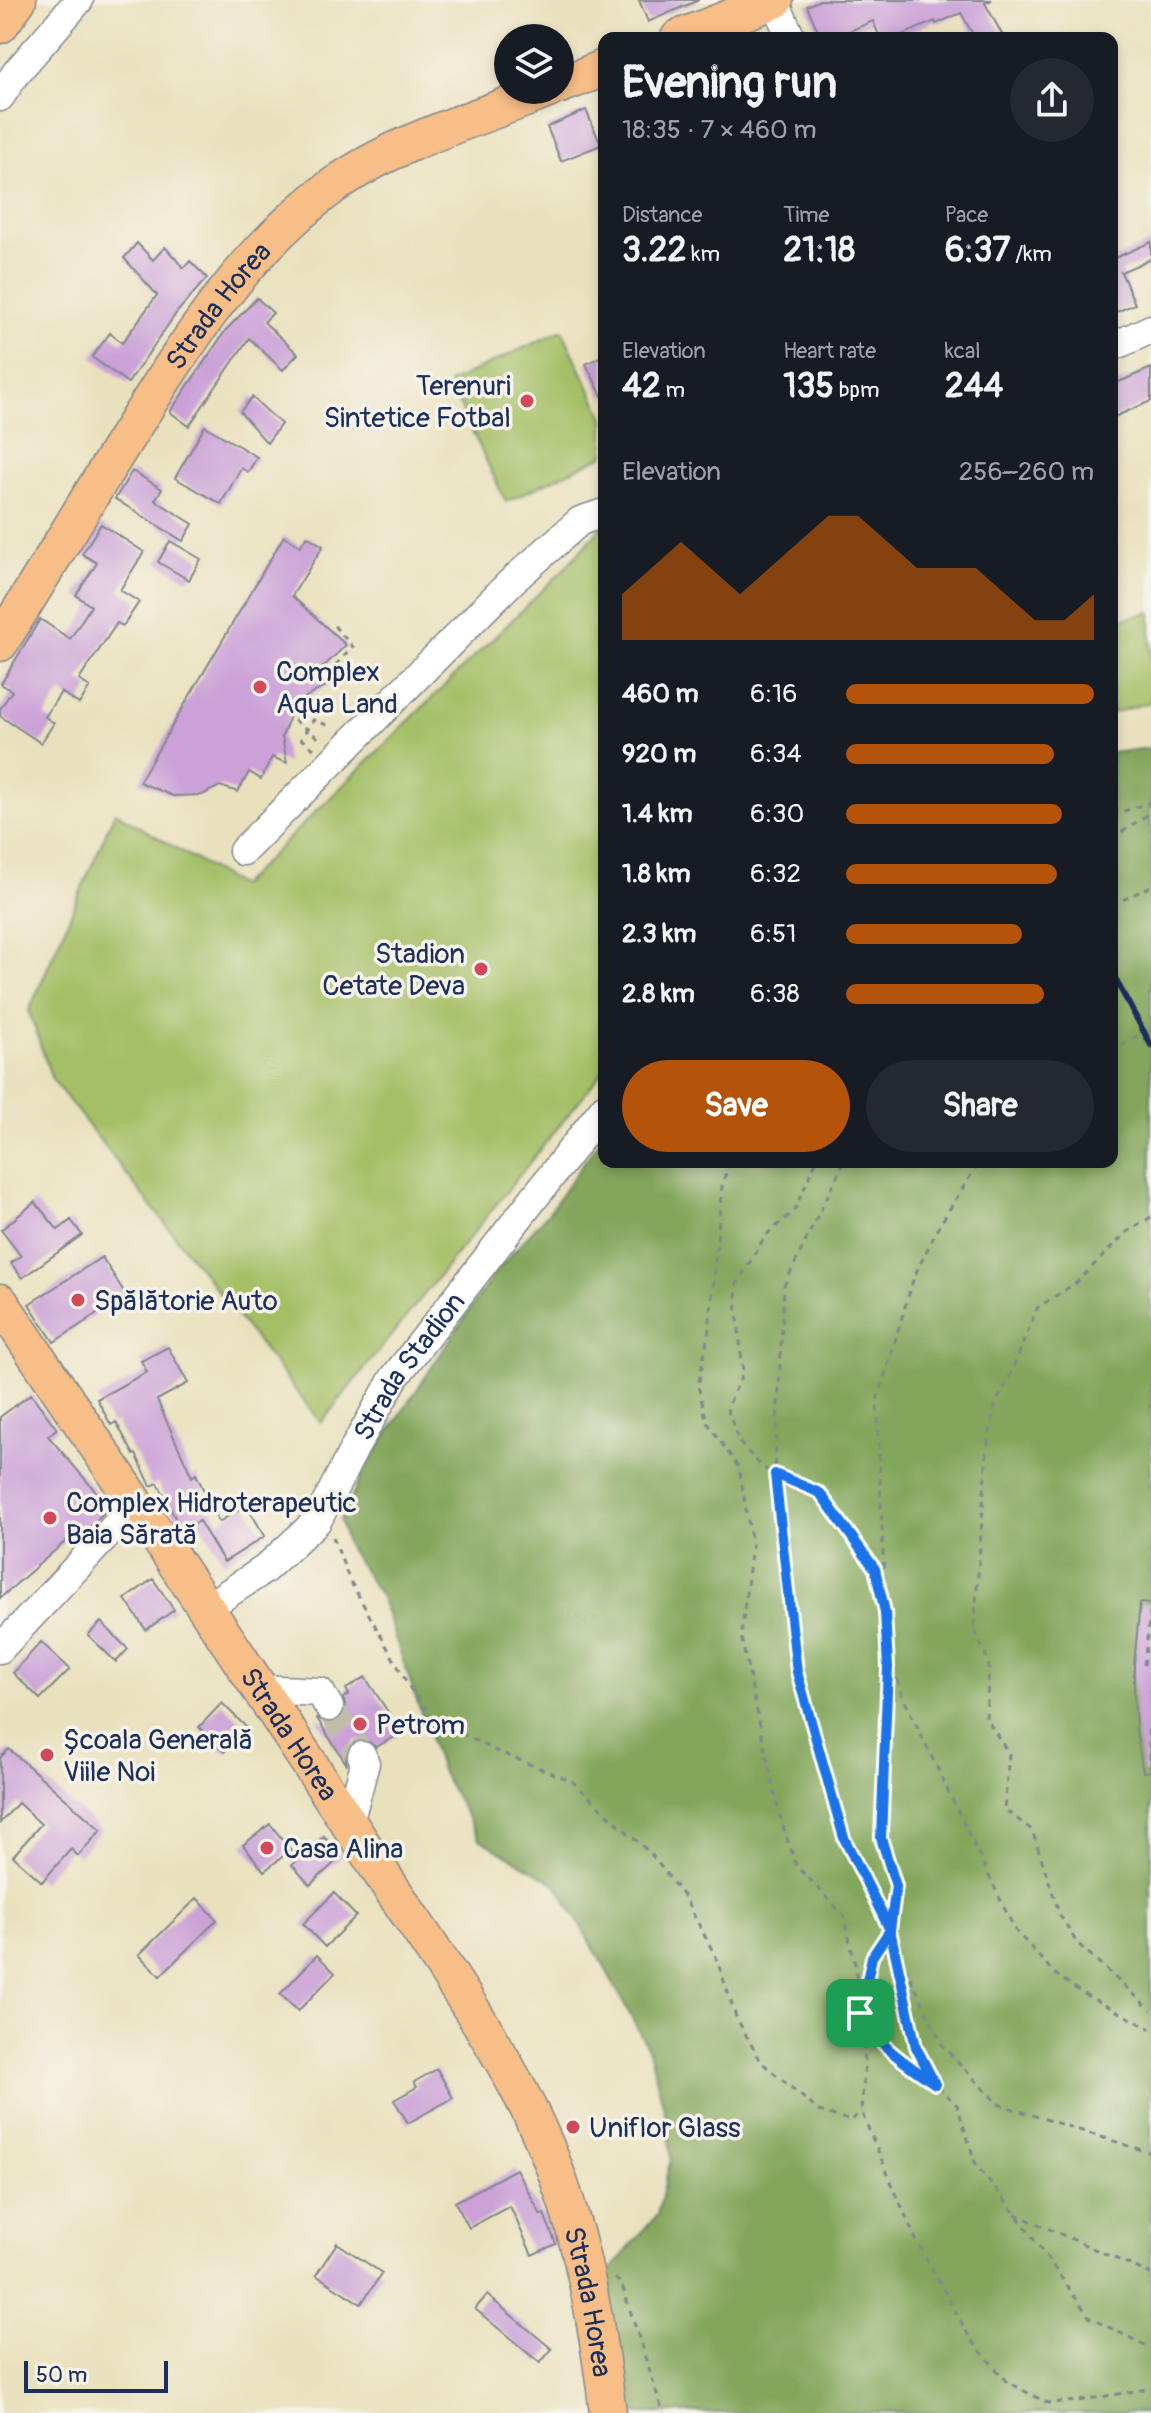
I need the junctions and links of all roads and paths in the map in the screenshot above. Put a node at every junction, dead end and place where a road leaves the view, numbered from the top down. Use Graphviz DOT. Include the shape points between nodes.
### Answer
graph roads {
  1 [pos="18,0"];
  2 [pos="79,0"];
  3 [pos="775,0"];
  4 [pos="0,25"];
  5 [pos="694,32"];
  6 [pos="788,32"];
  7 [pos="598,70"];
  8 [pos="574,80"];
  9 [pos="0,97"];
  10 [pos="514,104"];
  11 [pos="1151,329"];
  12 [pos="1118,344"];
  13 [pos="598,515"];
  14 [pos="338,623"];
  15 [pos="4,629"];
  16 [pos="327,674"];
  17 [pos="294,720"];
  18 [pos="313,720"];
  19 [pos="306,729"];
  20 [pos="301,739"];
  21 [pos="1151,802"];
  22 [pos="1151,812"];
  23 [pos="1118,813"];
  24 [pos="1118,835"];
  25 [pos="243,851"];
  26 [pos="1151,886"];
  27 [pos="1118,902"];
  28 [pos="1151,1027"];
  29 [pos="1118,1048"];
  30 [pos="598,1116"];
  31 [pos="727,1168"];
  32 [pos="813,1168"];
  33 [pos="841,1168"];
  34 [pos="975,1168"];
  35 [pos="1151,1217"];
  36 [pos="0,1302"];
  37 [pos="775,1474"];
  38 [pos="331,1497"];
  39 [pos="136,1504"];
  40 [pos="1151,1605"];
  41 [pos="206,1608"];
  42 [pos="885,1612"];
  43 [pos="886,1635"];
  44 [pos="0,1649"];
  45 [pos="1144,1665"];
  46 [pos="260,1689"];
  47 [pos="329,1707"];
  48 [pos="1148,1730"];
  49 [pos="362,1756"];
  50 [pos="1151,1768"];
  51 [pos="349,1823"];
  52 [pos="890,1930"];
  53 [pos="1151,2010"];
  54 [pos="860,2013"];
  55 [pos="1151,2029"];
  56 [pos="935,2084"];
  57 [pos="861,2111"];
  58 [pos="1151,2153"];
  59 [pos="1015,2213"];
  60 [pos="1151,2274"];
  61 [pos="612,2275"];
  62 [pos="1151,2348"];
  63 [pos="1151,2388"];
  64 [pos="608,2413"];
  65 [pos="663,2413"];
  1 -- 4 [label="main road"];
  2 -- 9 [label="street"];
  3 -- 5 [label="main road"];
  3 -- 6 [label="street"];
  7 -- 8 [label="main road"];
  10 -- 15 [label="main road, Strada Horea" via="369,163 333,186 267,246 167,374"];
  11 -- 12 [label="street"];
  13 -- 25 [label="street" via="580,521 511,582"];
  14 -- 16 [label="path" via="335,627 353,647"];
  17 -- 19 [label="path"];
  18 -- 19 [label="path"];
  19 -- 20 [label="path"];
  21 -- 23 [label="path"];
  22 -- 24 [label="path"];
  26 -- 27 [label="path"];
  28 -- 29 [label="path"];
  30 -- 38 [label="street, Strada Stadion" via="394,1378"];
  31 -- 54 [label="path" via="698,1386 707,1422 739,1468 752,1544 741,1637 779,1814 796,1865 844,1916"];
  32 -- 37 [label="path" via="794,1211 765,1236 737,1284 743,1373 727,1408 739,1442"];
  33 -- 37 [label="path" via="784,1286"];
  34 -- 42 [label="path" via="914,1277 877,1401"];
  35 -- 53 [label="path" via="1127,1232 1076,1283 1037,1308 995,1405 974,1629 989,1662 986,1718 1009,1754 1004,1809 1032,1830 1060,1915 1077,1943"];
  36 -- 39 [label="main road, Strada Horea"];
  37 -- 42 [label="path" via="820,1493 875,1569"];
  37 -- 52 [label="path" via="797,1672 844,1838"];
  38 -- 41 [label="street, Strada Stadion" via="317,1521 265,1569"];
  38 -- 57 [label="path" via="328,1524 349,1579 410,1688 434,1719 572,1781 651,1854 684,1897 761,2062 819,2111 851,2121"];
  39 -- 41 [label="main road, Strada Horea"];
  39 -- 44 [label="street"];
  40 -- 45 [label="path"];
  41 -- 46 [label="main road, Strada Horea"];
  42 -- 43 [label="path"];
  43 -- 52 [label="path" via="881,1838 896,1886"];
  43 -- 55 [label="path" via="902,1695 1015,1930 1054,1973 1080,1992"];
  46 -- 47 [label="street" via="320,1692"];
  46 -- 51 [label="main road, Strada Horea"];
  48 -- 50 [label="path"];
  49 -- 51 [label="street" via="365,1763"];
  51 -- 64 [label="main road, Strada Horea" via="486,2035 531,2115 578,2242"];
  52 -- 54 [label="path" via="872,1957"];
  52 -- 56 [label="path" via="916,2047"];
  52 -- 58 [label="path" via="943,2046 998,2104"];
  54 -- 56 [label="path" via="867,2028 898,2058"];
  54 -- 57 [label="path" via="865,2063"];
  56 -- 59 [label="path" via="957,2105 976,2165"];
  57 -- 63 [label="path" via="915,2238 970,2338 1006,2381 1047,2403"];
  59 -- 60 [label="path"];
  59 -- 62 [label="path" via="1090,2318"];
  61 -- 65 [label="path" via="622,2285"];
}
